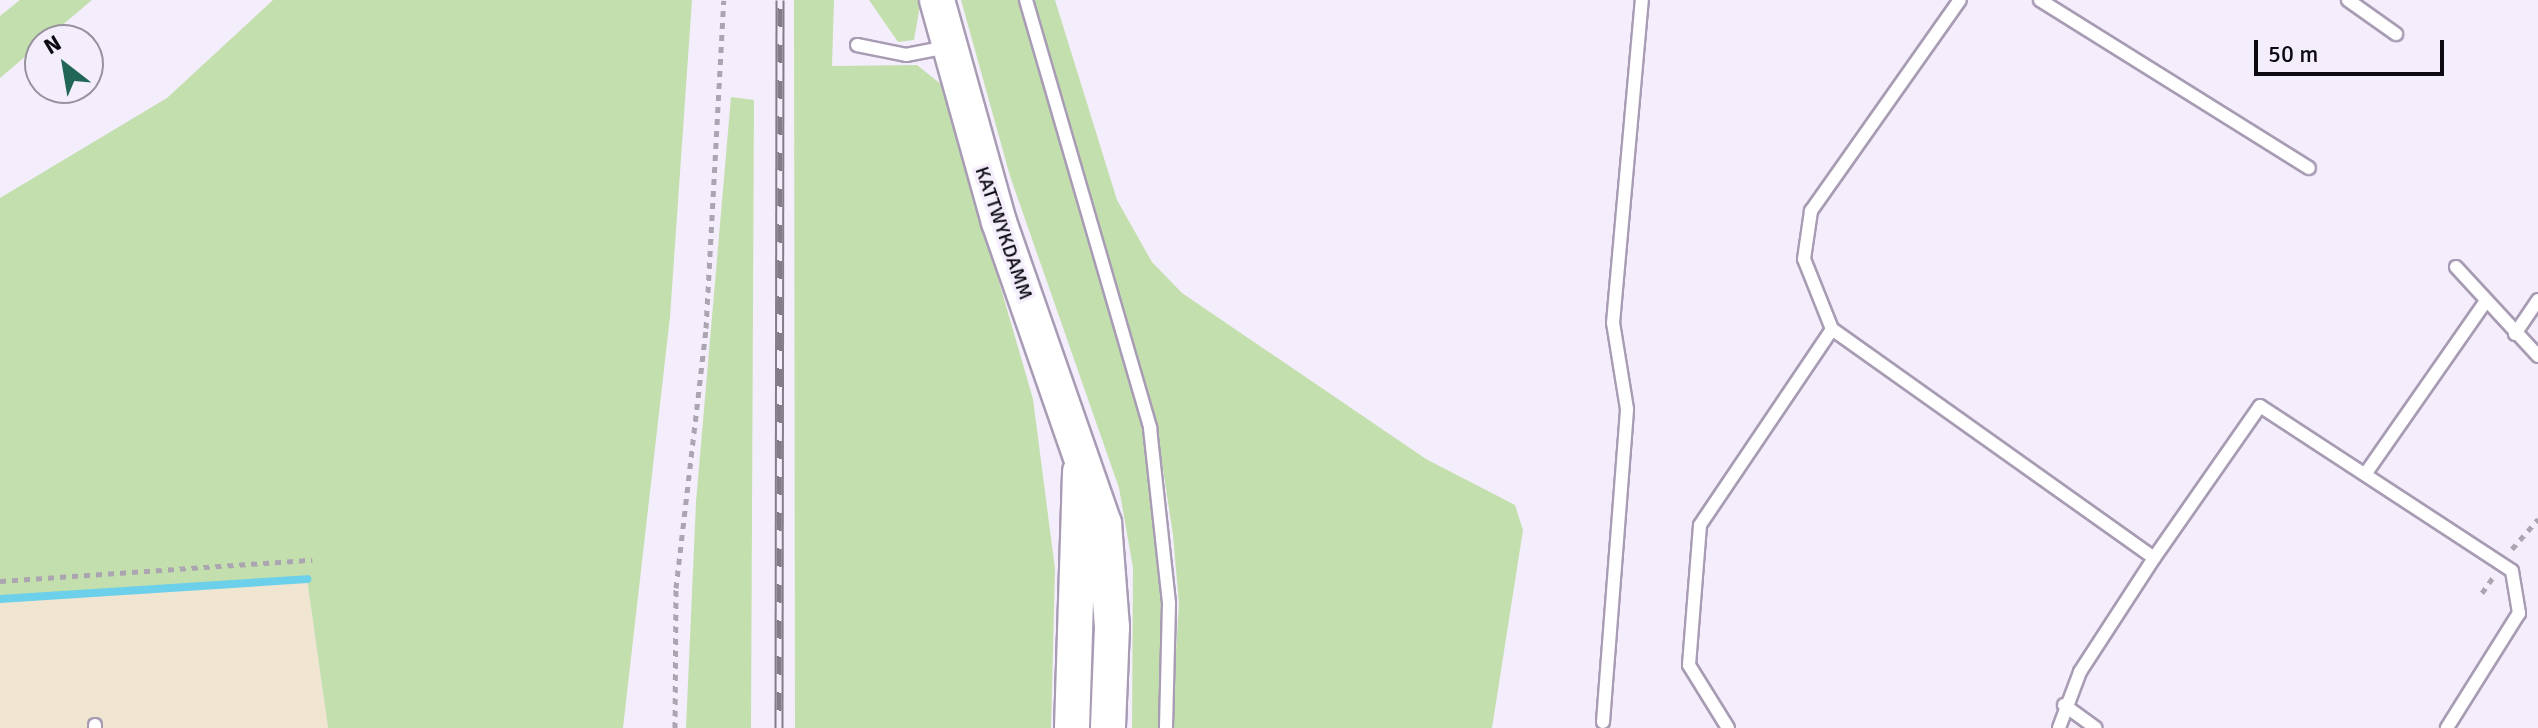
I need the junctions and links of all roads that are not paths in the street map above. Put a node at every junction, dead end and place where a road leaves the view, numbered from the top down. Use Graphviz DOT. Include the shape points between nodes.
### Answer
graph roads {
  1 [pos="937,0"];
  2 [pos="1026,0"];
  3 [pos="1642,0"];
  4 [pos="1960,0"];
  5 [pos="2040,0"];
  6 [pos="2348,0"];
  7 [pos="2396,34"];
  8 [pos="857,45"];
  9 [pos="947,47"];
  10 [pos="2309,168"];
  11 [pos="2456,267"];
  12 [pos="2538,300"];
  13 [pos="2484,304"];
  14 [pos="1832,329"];
  15 [pos="2515,334"];
  16 [pos="2538,356"];
  17 [pos="1080,463"];
  18 [pos="2366,473"];
  19 [pos="2154,558"];
  20 [pos="2064,705"];
  21 [pos="1603,722"];
  22 [pos="1072,728"];
  23 [pos="1108,728"];
  24 [pos="1166,728"];
  25 [pos="1728,728"];
  26 [pos="2059,728"];
  27 [pos="2096,728"];
  28 [pos="2447,728"];
  1 -- 9 [label="main road, KATTWYKDAMM"];
  2 -- 24 [label="lane" via="1150,428 1169,604"];
  3 -- 21 [label="lane" via="1613,323 1627,409"];
  4 -- 14 [label="lane" via="1811,211 1804,259"];
  5 -- 10 [label="lane"];
  6 -- 7 [label="lane"];
  8 -- 9 [label="lane" via="906,55"];
  9 -- 17 [label="main road, KATTWYKDAMM"];
  11 -- 13 [label="lane"];
  12 -- 15 [label="lane"];
  13 -- 15 [label="lane"];
  13 -- 18 [label="lane"];
  14 -- 19 [label="lane"];
  14 -- 25 [label="lane" via="1700,525 1689,665"];
  15 -- 16 [label="lane"];
  17 -- 22 [label="main road, KATTWYKDAMM"];
  17 -- 23 [label="main road, KATTWYKDAMM" via="1104,523 1111,582"];
  18 -- 19 [label="lane" via="2260,406"];
  18 -- 28 [label="lane" via="2503,562 2518,585 2519,613 2507,640"];
  19 -- 20 [label="lane"];
  20 -- 26 [label="lane"];
  20 -- 27 [label="lane"];
}
